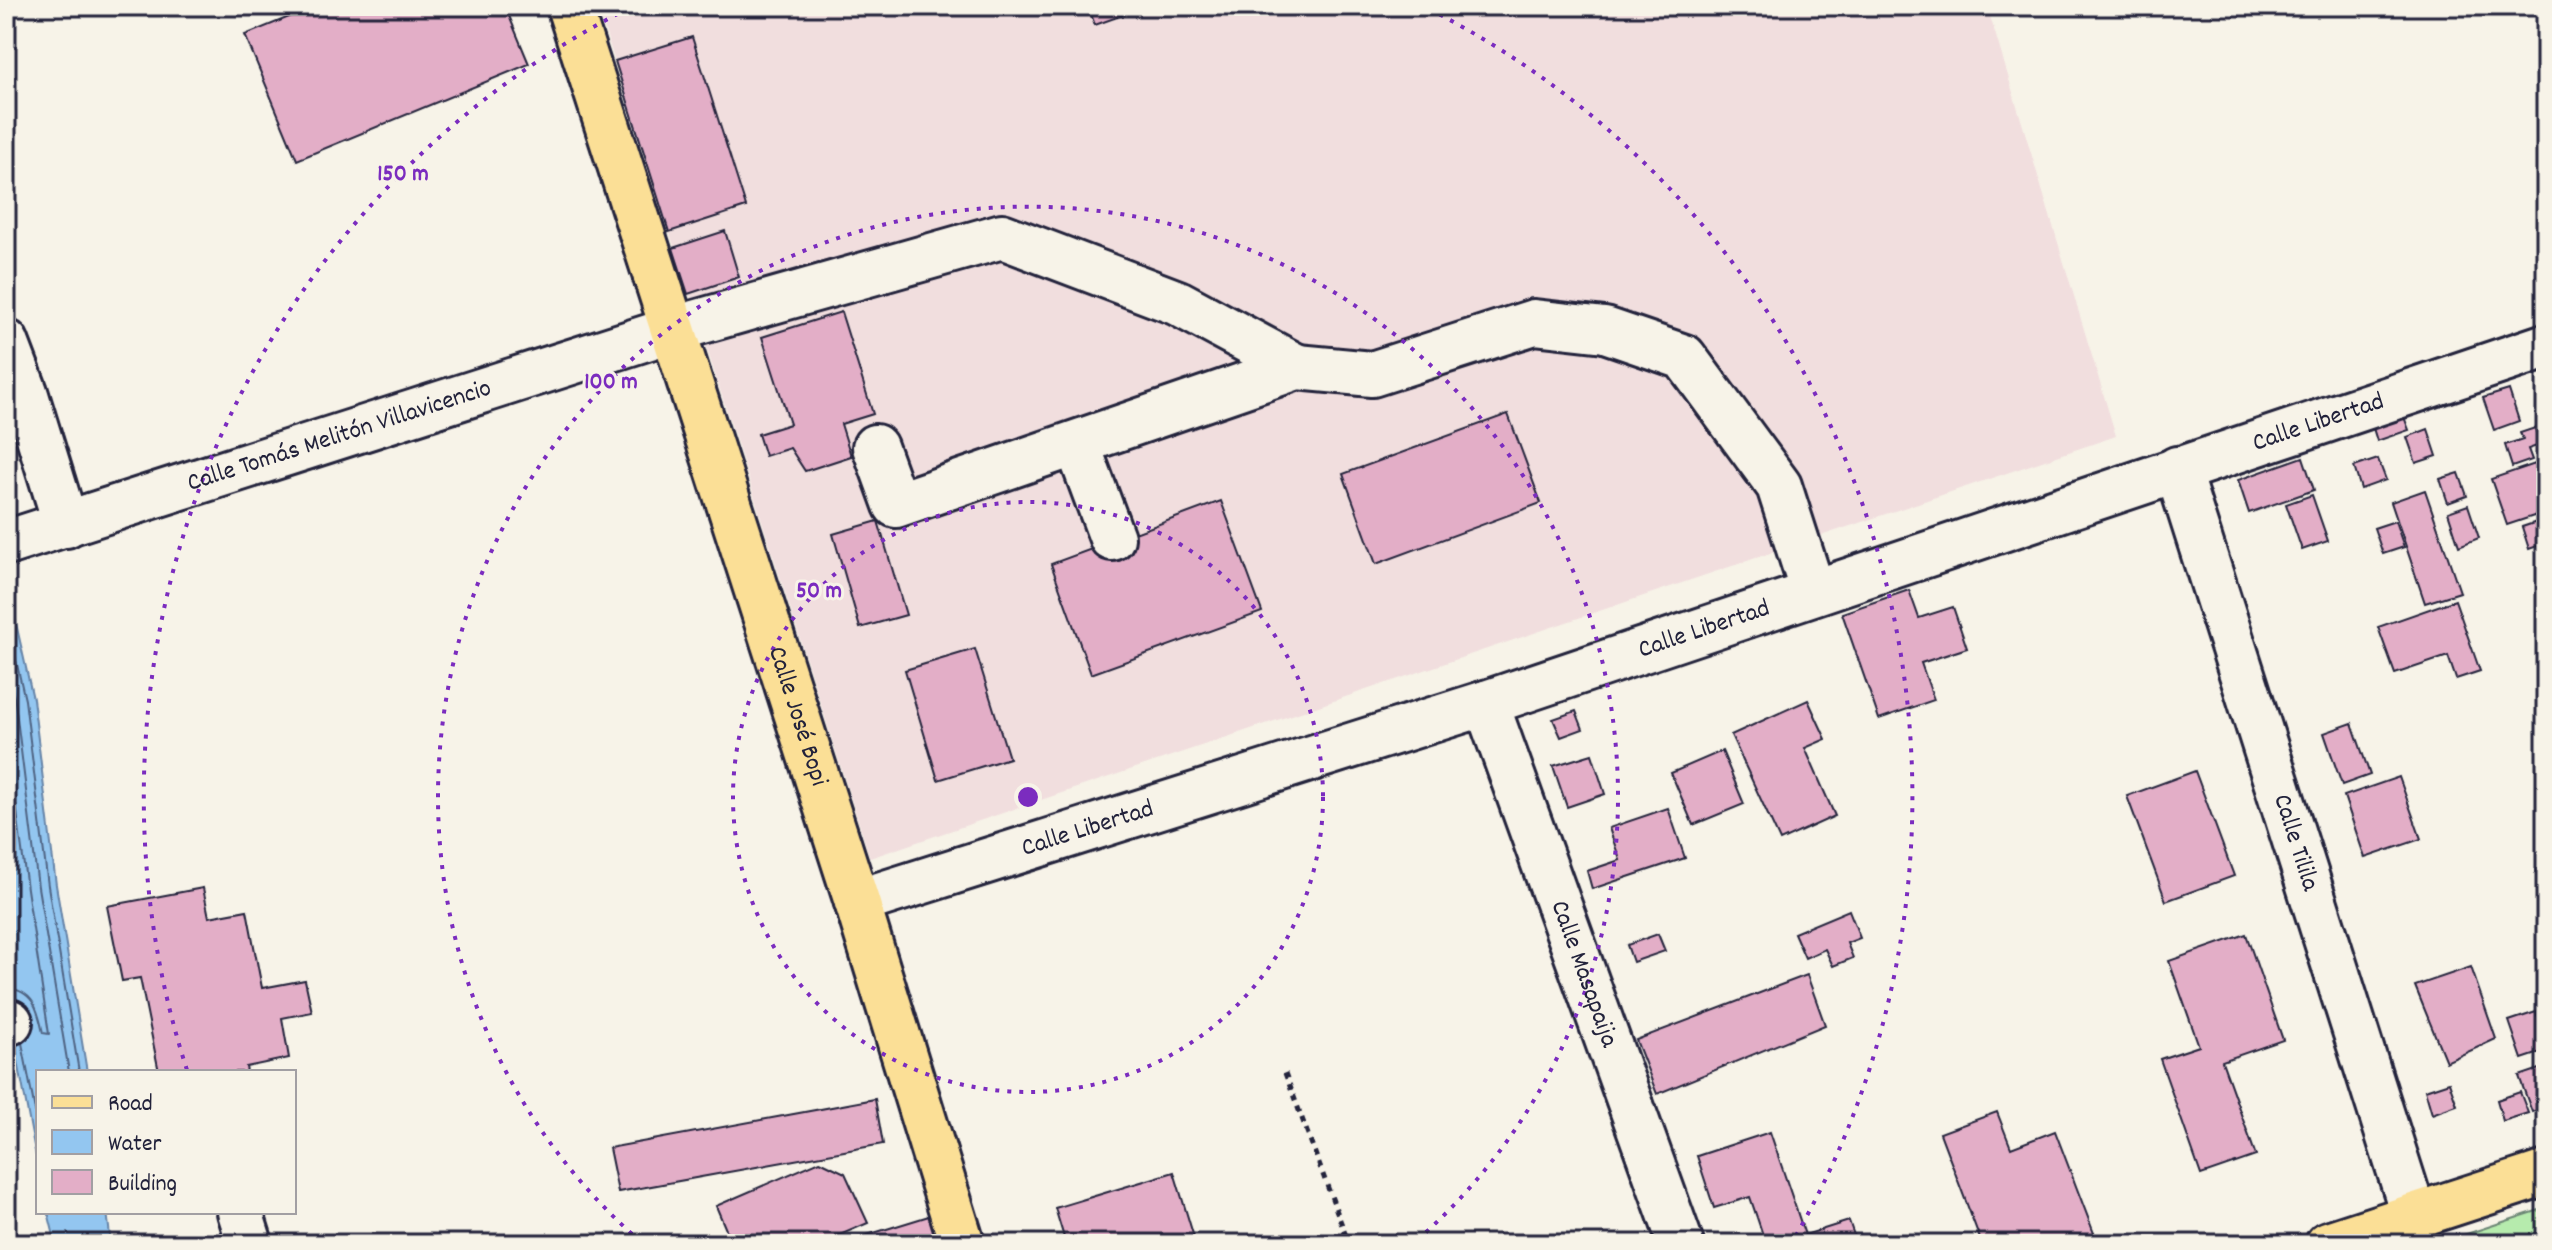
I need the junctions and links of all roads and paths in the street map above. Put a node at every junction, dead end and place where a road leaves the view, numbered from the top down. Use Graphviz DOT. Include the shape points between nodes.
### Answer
graph roads {
  1 [pos="569,6"];
  2 [pos="674,329"];
  3 [pos="6,342"];
  4 [pos="2546,346"];
  5 [pos="1297,367"];
  6 [pos="1077,444"];
  7 [pos="875,447"];
  8 [pos="2177,469"];
  9 [pos="66,525"];
  10 [pos="1112,538"];
  11 [pos="11,542"];
  12 [pos="1813,592"];
  13 [pos="1486,703"];
  14 [pos="857,902"];
  15 [pos="1285,1073"];
  16 [pos="2546,1173"];
  17 [pos="241,1214"];
  18 [pos="2414,1216"];
  19 [pos="250,1244"];
  20 [pos="962,1244"];
  21 [pos="1349,1244"];
  22 [pos="1681,1244"];
  23 [pos="2328,1244"];
  1 -- 2 [label="main road, Calle José Bopi"];
  2 -- 5 [label="street, Calle Tomás Melitón Villavicencio" via="1002,236 1178,303"];
  2 -- 9 [label="street, Calle Tomás Melitón Villavicencio"];
  2 -- 14 [label="main road, Calle José Bopi"];
  3 -- 9 [label="street"];
  4 -- 8 [label="street, Calle Libertad"];
  5 -- 6 [label="street"];
  5 -- 12 [label="street" via="1372,374 1534,322 1605,330 1684,357 1779,486"];
  6 -- 7 [label="street" via="896,505"];
  6 -- 10 [label="street"];
  8 -- 12 [label="street, Calle Libertad"];
  8 -- 18 [label="street, Calle Tilila"];
  9 -- 11 [label="street, Calle Tomás Melitón Villavicencio"];
  12 -- 13 [label="street, Calle Libertad"];
  13 -- 14 [label="street, Calle Libertad"];
  13 -- 22 [label="street, Calle Masapaija"];
  14 -- 20 [label="main road, Calle José Bopi"];
  15 -- 21 [label="path"];
  16 -- 18 [label="main road"];
  17 -- 19 [label="street"];
  18 -- 23 [label="main road"];
}
